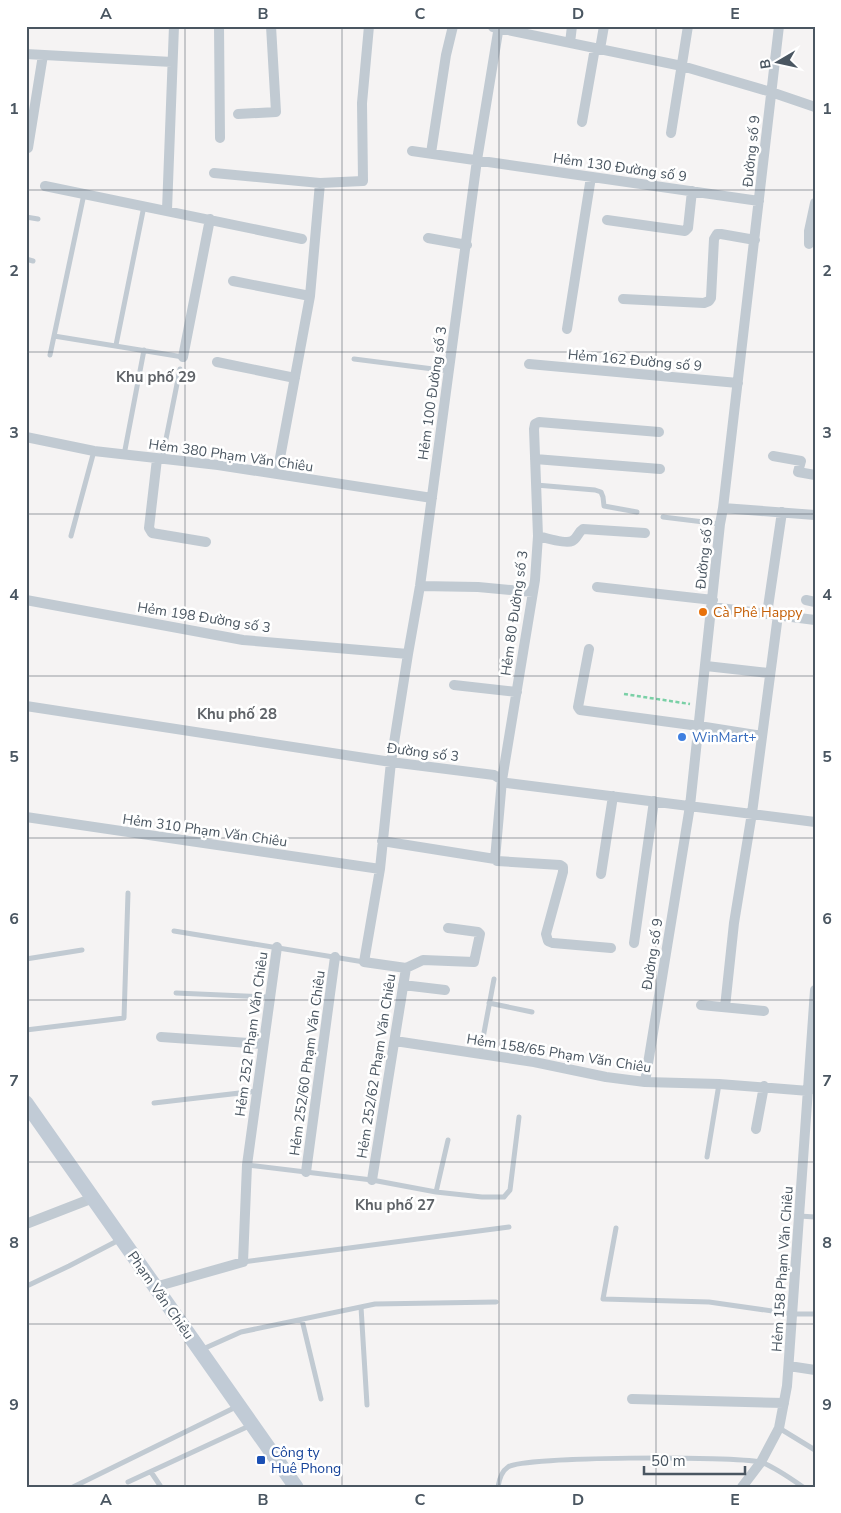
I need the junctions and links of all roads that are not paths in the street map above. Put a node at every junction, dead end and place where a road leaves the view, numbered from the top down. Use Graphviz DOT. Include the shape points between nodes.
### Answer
graph roads {
  1 [pos="174,26"];
  2 [pos="219,26"];
  3 [pos="271,26"];
  4 [pos="369,26"];
  5 [pos="453,26"];
  6 [pos="572,26"];
  7 [pos="604,26"];
  8 [pos="688,26"];
  9 [pos="779,26"];
  10 [pos="496,27"];
  11 [pos="570,43"];
  12 [pos="598,49"];
  13 [pos="26,54"];
  14 [pos="43,55"];
  15 [pos="172,62"];
  16 [pos="682,66"];
  17 [pos="771,92"];
  18 [pos="815,107"];
  19 [pos="238,114"];
  20 [pos="582,122"];
  21 [pos="671,133"];
  22 [pos="220,138"];
  23 [pos="28,148"];
  24 [pos="412,151"];
  25 [pos="431,153"];
  26 [pos="477,160"];
  27 [pos="214,174"];
  28 [pos="591,177"];
  29 [pos="320,184"];
  30 [pos="45,186"];
  31 [pos="692,192"];
  32 [pos="84,194"];
  33 [pos="759,201"];
  34 [pos="815,203"];
  35 [pos="144,206"];
  36 [pos="167,210"];
  37 [pos="26,217"];
  38 [pos="38,218"];
  39 [pos="210,219"];
  40 [pos="607,220"];
  41 [pos="428,238"];
  42 [pos="302,239"];
  43 [pos="754,240"];
  44 [pos="809,244"];
  45 [pos="467,245"];
  46 [pos="26,259"];
  47 [pos="33,261"];
  48 [pos="233,281"];
  49 [pos="310,296"];
  50 [pos="623,299"];
  51 [pos="567,329"];
  52 [pos="54,336"];
  53 [pos="116,345"];
  54 [pos="144,350"];
  55 [pos="50,355"];
  56 [pos="182,357"];
  57 [pos="354,359"];
  58 [pos="217,362"];
  59 [pos="529,364"];
  60 [pos="180,369"];
  61 [pos="449,371"];
  62 [pos="295,378"];
  63 [pos="738,383"];
  64 [pos="660,432"];
  65 [pos="26,437"];
  66 [pos="94,451"];
  67 [pos="124,455"];
  68 [pos="772,456"];
  69 [pos="159,459"];
  70 [pos="535,459"];
  71 [pos="660,469"];
  72 [pos="277,474"];
  73 [pos="815,475"];
  74 [pos="536,485"];
  75 [pos="432,498"];
  76 [pos="723,508"];
  77 [pos="637,512"];
  78 [pos="782,512"];
  79 [pos="815,514"];
  80 [pos="662,518"];
  81 [pos="720,524"];
  82 [pos="645,533"];
  83 [pos="71,536"];
  84 [pos="538,536"];
  85 [pos="206,542"];
  86 [pos="420,586"];
  87 [pos="598,587"];
  88 [pos="533,592"];
  89 [pos="26,600"];
  90 [pos="713,603"];
  91 [pos="767,614"];
  92 [pos="778,615"];
  93 [pos="815,620"];
  94 [pos="589,650"];
  95 [pos="408,654"];
  96 [pos="706,666"];
  97 [pos="770,673"];
  98 [pos="454,685"];
  99 [pos="517,692"];
  100 [pos="26,706"];
  101 [pos="699,726"];
  102 [pos="762,736"];
  103 [pos="391,762"];
  104 [pos="502,780"];
  105 [pos="613,796"];
  106 [pos="654,801"];
  107 [pos="690,806"];
  108 [pos="752,813"];
  109 [pos="26,817"];
  110 [pos="815,822"];
  111 [pos="382,841"];
  112 [pos="495,859"];
  113 [pos="380,869"];
  114 [pos="601,874"];
  115 [pos="128,893"];
  116 [pos="448,928"];
  117 [pos="174,931"];
  118 [pos="634,943"];
  119 [pos="277,947"];
  120 [pos="611,948"];
  121 [pos="82,950"];
  122 [pos="335,957"];
  123 [pos="26,959"];
  124 [pos="364,962"];
  125 [pos="406,968"];
  126 [pos="494,979"];
  127 [pos="403,985"];
  128 [pos="445,990"];
  129 [pos="815,990"];
  130 [pos="176,993"];
  131 [pos="269,997"];
  132 [pos="489,1003"];
  133 [pos="701,1005"];
  134 [pos="725,1007"];
  135 [pos="764,1010"];
  136 [pos="532,1012"];
  137 [pos="26,1030"];
  138 [pos="161,1037"];
  139 [pos="395,1041"];
  140 [pos="263,1044"];
  141 [pos="479,1055"];
  142 [pos="813,1056"];
  143 [pos="645,1082"];
  144 [pos="720,1084"];
  145 [pos="764,1086"];
  146 [pos="257,1091"];
  147 [pos="809,1091"];
  148 [pos="154,1102"];
  149 [pos="27,1107"];
  150 [pos="519,1117"];
  151 [pos="756,1129"];
  152 [pos="448,1140"];
  153 [pos="706,1157"];
  154 [pos="247,1165"];
  155 [pos="306,1172"];
  156 [pos="372,1180"];
  157 [pos="436,1192"];
  158 [pos="93,1198"];
  159 [pos="800,1216"];
  160 [pos="815,1217"];
  161 [pos="26,1224"];
  162 [pos="509,1228"];
  163 [pos="616,1228"];
  164 [pos="121,1239"];
  165 [pos="243,1262"];
  166 [pos="29,1285"];
  167 [pos="155,1287"];
  168 [pos="496,1302"];
  169 [pos="361,1307"];
  170 [pos="793,1314"];
  171 [pos="815,1314"];
  172 [pos="302,1320"];
  173 [pos="200,1351"];
  174 [pos="789,1366"];
  175 [pos="815,1370"];
  176 [pos="321,1399"];
  177 [pos="632,1399"];
  178 [pos="784,1403"];
  179 [pos="367,1405"];
  180 [pos="238,1406"];
  181 [pos="252,1425"];
  182 [pos="779,1428"];
  183 [pos="815,1450"];
  184 [pos="761,1462"];
  185 [pos="151,1472"];
  186 [pos="128,1482"];
  187 [pos="73,1487"];
  188 [pos="161,1487"];
  189 [pos="296,1487"];
  190 [pos="498,1487"];
  191 [pos="742,1487"];
  192 [pos="803,1487"];
  1 -- 15 [label="street"];
  2 -- 22 [label="street"];
  3 -- 19 [label="street" via="276,112"];
  4 -- 29 [label="street" via="362,103 363,181"];
  5 -- 25 [label="street"];
  6 -- 11 [label="street"];
  7 -- 12 [label="street"];
  8 -- 16 [label="street"];
  9 -- 17 [label="street, Đường số 9"];
  10 -- 11 [label="street"];
  10 -- 26 [label="street, Hẻm 100 Đường số 3"];
  11 -- 12 [label="street"];
  12 -- 16 [label="street"];
  12 -- 20 [label="street"];
  13 -- 14 [label="street"];
  14 -- 15 [label="street"];
  14 -- 23 [label="street"];
  15 -- 36 [label="street"];
  16 -- 17 [label="street"];
  16 -- 21 [label="street"];
  17 -- 18 [label="street"];
  17 -- 33 [label="street, Đường số 9"];
  24 -- 25 [label="street, Hẻm 130 Đường số 9"];
  25 -- 26 [label="street, Hẻm 130 Đường số 9"];
  26 -- 28 [label="street, Hẻm 130 Đường số 9"];
  26 -- 45 [label="street, Hẻm 100 Đường số 3"];
  27 -- 29 [label="street"];
  28 -- 31 [label="street, Hẻm 130 Đường số 9"];
  28 -- 51 [label="street"];
  29 -- 49 [label="street"];
  30 -- 32 [label="street"];
  31 -- 33 [label="street, Hẻm 130 Đường số 9"];
  31 -- 40 [label="street" via="685,231"];
  32 -- 35 [label="street"];
  32 -- 52 [label="lane"];
  33 -- 43 [label="street, Đường số 9"];
  34 -- 44 [label="street"];
  35 -- 36 [label="street"];
  35 -- 53 [label="lane"];
  36 -- 39 [label="street"];
  37 -- 38 [label="lane"];
  39 -- 42 [label="street"];
  39 -- 56 [label="street"];
  41 -- 45 [label="street"];
  43 -- 50 [label="street" via="716,234 709,301"];
  43 -- 63 [label="street, Đường số 9"];
  45 -- 61 [label="street, Hẻm 100 Đường số 3"];
  46 -- 47 [label="lane"];
  48 -- 49 [label="street"];
  49 -- 62 [label="street"];
  52 -- 53 [label="lane"];
  52 -- 55 [label="lane"];
  53 -- 54 [label="lane"];
  54 -- 56 [label="lane"];
  54 -- 67 [label="lane"];
  57 -- 61 [label="lane"];
  58 -- 62 [label="street"];
  59 -- 63 [label="street, Hẻm 162 Đường số 9"];
  60 -- 69 [label="lane"];
  61 -- 75 [label="street, Hẻm 100 Đường số 3"];
  62 -- 72 [label="street"];
  63 -- 76 [label="street, Đường số 9"];
  64 -- 70 [label="street, Hẻm 80 Đường số 3" via="539,422 534,429"];
  65 -- 66 [label="street, Hẻm 380 Phạm Văn Chiêu"];
  66 -- 67 [label="street, Hẻm 380 Phạm Văn Chiêu"];
  66 -- 83 [label="lane"];
  67 -- 69 [label="street, Hẻm 380 Phạm Văn Chiêu"];
  68 -- 73 [label="street" via="800,460 798,472"];
  69 -- 72 [label="street, Hẻm 380 Phạm Văn Chiêu"];
  69 -- 85 [label="street" via="149,528 152,533"];
  70 -- 71 [label="street"];
  70 -- 74 [label="street, Hẻm 80 Đường số 3"];
  72 -- 75 [label="street, Hẻm 380 Phạm Văn Chiêu"];
  74 -- 77 [label="lane" via="595,490 601,492 604,506"];
  74 -- 84 [label="street, Hẻm 80 Đường số 3"];
  75 -- 86 [label="street, Hẻm 100 Đường số 3"];
  76 -- 78 [label="street"];
  76 -- 81 [label="street, Đường số 9"];
  78 -- 79 [label="street"];
  78 -- 91 [label="street"];
  80 -- 81 [label="lane"];
  81 -- 90 [label="street, Đường số 9"];
  82 -- 84 [label="street" via="583,529 572,541"];
  84 -- 88 [label="street, Hẻm 80 Đường số 3"];
  86 -- 88 [label="street"];
  86 -- 95 [label="street, Hẻm 100 Đường số 3"];
  87 -- 90 [label="street"];
  88 -- 99 [label="street, Hẻm 80 Đường số 3"];
  89 -- 95 [label="street, Hẻm 198 Đường số 3" via="243,640"];
  90 -- 91 [label="street"];
  90 -- 96 [label="street, Đường số 9"];
  91 -- 92 [label="street"];
  92 -- 93 [label="street"];
  92 -- 97 [label="street"];
  94 -- 101 [label="street" via="580,710"];
  95 -- 103 [label="street, Hẻm 100 Đường số 3"];
  96 -- 97 [label="street"];
  96 -- 101 [label="street, Đường số 9"];
  97 -- 102 [label="street"];
  98 -- 99 [label="street"];
  99 -- 104 [label="street, Hẻm 80 Đường số 3"];
  100 -- 103 [label="street, Đường số 3"];
  101 -- 102 [label="street"];
  101 -- 107 [label="street, Đường số 9"];
  102 -- 108 [label="street"];
  103 -- 104 [label="street, Đường số 3" via="494,775"];
  103 -- 111 [label="street"];
  104 -- 105 [label="street, Đường số 3"];
  104 -- 112 [label="street, Hẻm 80 Đường số 3"];
  105 -- 106 [label="street, Đường số 3"];
  105 -- 114 [label="street"];
  106 -- 107 [label="street, Đường số 3"];
  106 -- 118 [label="street"];
  107 -- 108 [label="street, Đường số 3"];
  107 -- 143 [label="street, Đường số 9"];
  108 -- 110 [label="street, Đường số 3"];
  108 -- 134 [label="street" via="734,924"];
  109 -- 113 [label="street, Hẻm 310 Phạm Văn Chiêu"];
  111 -- 112 [label="street"];
  111 -- 113 [label="street"];
  112 -- 120 [label="street" via="560,865 564,872 546,934 548,941"];
  113 -- 124 [label="street"];
  115 -- 137 [label="lane" via="124,1018"];
  116 -- 125 [label="street" via="480,934 474,962 423,960"];
  117 -- 119 [label="lane"];
  119 -- 122 [label="lane, Hẻm 252 Phạm Văn Chiêu"];
  119 -- 131 [label="street, Hẻm 252 Phạm Văn Chiêu"];
  121 -- 123 [label="lane"];
  122 -- 124 [label="lane, Hẻm 252 Phạm Văn Chiêu"];
  122 -- 155 [label="street, Hẻm 252/60 Phạm Văn Chiêu"];
  124 -- 125 [label="street, Hẻm 252/62 Phạm Văn Chiêu"];
  125 -- 127 [label="street, Hẻm 252/62 Phạm Văn Chiêu"];
  126 -- 132 [label="lane"];
  127 -- 128 [label="street"];
  127 -- 139 [label="street, Hẻm 252/62 Phạm Văn Chiêu"];
  129 -- 142 [label="street, Hẻm 158 Phạm Văn Chiêu"];
  130 -- 131 [label="lane"];
  131 -- 140 [label="street, Hẻm 252 Phạm Văn Chiêu"];
  132 -- 136 [label="lane"];
  132 -- 141 [label="lane"];
  133 -- 134 [label="street"];
  134 -- 135 [label="street"];
  138 -- 140 [label="street"];
  139 -- 141 [label="street, Hẻm 158/65 Phạm Văn Chiêu"];
  139 -- 156 [label="street, Hẻm 252/62 Phạm Văn Chiêu"];
  140 -- 146 [label="street, Hẻm 252 Phạm Văn Chiêu"];
  141 -- 143 [label="street, Hẻm 158/65 Phạm Văn Chiêu"];
  142 -- 147 [label="street, Hẻm 158 Phạm Văn Chiêu"];
  143 -- 144 [label="street, Hẻm 158/65 Phạm Văn Chiêu"];
  144 -- 145 [label="street, Hẻm 158/65 Phạm Văn Chiêu"];
  144 -- 153 [label="lane"];
  145 -- 147 [label="street, Hẻm 158/65 Phạm Văn Chiêu"];
  145 -- 151 [label="street"];
  146 -- 148 [label="lane"];
  146 -- 154 [label="street, Hẻm 252 Phạm Văn Chiêu"];
  147 -- 159 [label="street, Hẻm 158 Phạm Văn Chiêu"];
  149 -- 158 [label="main road, Phạm Văn Chiêu"];
  150 -- 157 [label="lane" via="510,1190 504,1198"];
  152 -- 157 [label="lane"];
  154 -- 155 [label="lane"];
  154 -- 165 [label="street, Hẻm 252 Phạm Văn Chiêu"];
  155 -- 156 [label="lane"];
  156 -- 157 [label="lane"];
  158 -- 161 [label="street"];
  158 -- 164 [label="main road, Phạm Văn Chiêu"];
  159 -- 160 [label="lane"];
  159 -- 170 [label="street, Hẻm 158 Phạm Văn Chiêu"];
  162 -- 165 [label="lane"];
  163 -- 170 [label="lane" via="603,1299 709,1302"];
  164 -- 166 [label="lane"];
  164 -- 167 [label="main road, Phạm Văn Chiêu"];
  165 -- 167 [label="street"];
  167 -- 173 [label="main road, Phạm Văn Chiêu"];
  168 -- 169 [label="lane"];
  169 -- 172 [label="lane"];
  169 -- 179 [label="lane"];
  170 -- 171 [label="lane"];
  170 -- 174 [label="street, Hẻm 158 Phạm Văn Chiêu"];
  172 -- 173 [label="lane" via="241,1332"];
  172 -- 176 [label="lane"];
  173 -- 180 [label="main road, Phạm Văn Chiêu"];
  174 -- 175 [label="street"];
  174 -- 178 [label="street, Hẻm 158 Phạm Văn Chiêu"];
  177 -- 178 [label="street"];
  178 -- 182 [label="street, Hẻm 158 Phạm Văn Chiêu"];
  180 -- 181 [label="main road, Phạm Văn Chiêu"];
  180 -- 187 [label="lane"];
  181 -- 185 [label="lane"];
  181 -- 189 [label="main road, Phạm Văn Chiêu"];
  182 -- 183 [label="lane"];
  182 -- 184 [label="street, Hẻm 158 Phạm Văn Chiêu"];
  184 -- 190 [label="lane" via="694,1458 520,1463 508,1466"];
  184 -- 191 [label="street, Hẻm 158 Phạm Văn Chiêu"];
  184 -- 192 [label="lane"];
  185 -- 186 [label="lane"];
  185 -- 188 [label="lane"];
}
